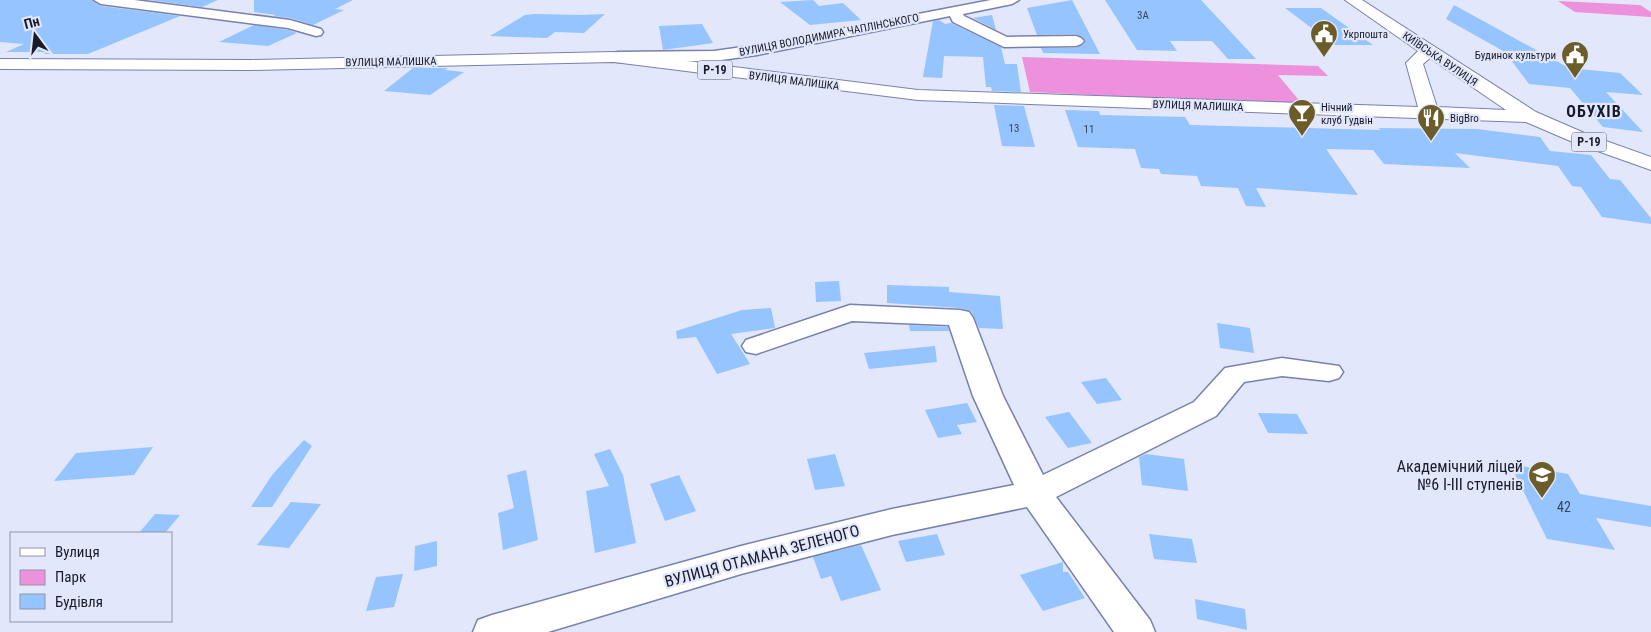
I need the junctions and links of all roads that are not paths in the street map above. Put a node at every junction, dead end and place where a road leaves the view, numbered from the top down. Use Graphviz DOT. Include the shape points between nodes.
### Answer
graph roads {
  1 [pos="101,0"];
  2 [pos="1012,0"];
  3 [pos="1352,0"];
  4 [pos="954,11"];
  5 [pos="316,32"];
  6 [pos="1076,41"];
  7 [pos="1428,50"];
  8 [pos="614,57"];
  9 [pos="0,64"];
  10 [pos="1429,113"];
  11 [pos="1529,116"];
  12 [pos="1649,165"];
  13 [pos="756,346"];
  14 [pos="1329,372"];
  15 [pos="1035,493"];
  16 [pos="492,632"];
  17 [pos="1136,632"];
  1 -- 5 [label="street" via="290,24"];
  2 -- 4 [label="street, ВУЛИЦЯ ВОЛОДИМИРА ЧАПЛІНСЬКОГО"];
  3 -- 7 [label="main road, КИЇВСЬКА ВУЛИЦЯ"];
  4 -- 6 [label="street" via="958,19 1004,42"];
  4 -- 8 [label="street, ВУЛИЦЯ ВОЛОДИМИРА ЧАПЛІНСЬКОГО" via="714,56"];
  7 -- 10 [label="main road" via="1414,63"];
  7 -- 11 [label="main road, КИЇВСЬКА ВУЛИЦЯ"];
  8 -- 9 [label="main road, ВУЛИЦЯ МАЛИШКА / Р-19" via="250,65"];
  8 -- 10 [label="main road, ВУЛИЦЯ МАЛИШКА / Р-19" via="918,95"];
  10 -- 11 [label="main road, ВУЛИЦЯ МАЛИШКА / Р-19"];
  11 -- 12 [label="main road, Р-19"];
  13 -- 15 [label="street" via="850,313 960,318 988,396"];
  14 -- 15 [label="street, ВУЛИЦЯ ОТАМАНА ЗЕЛЕНОГО" via="1282,367 1235,374 1205,409"];
  15 -- 16 [label="street, ВУЛИЦЯ ОТАМАНА ЗЕЛЕНОГО" via="892,522 741,560"];
  15 -- 17 [label="street"];
}
